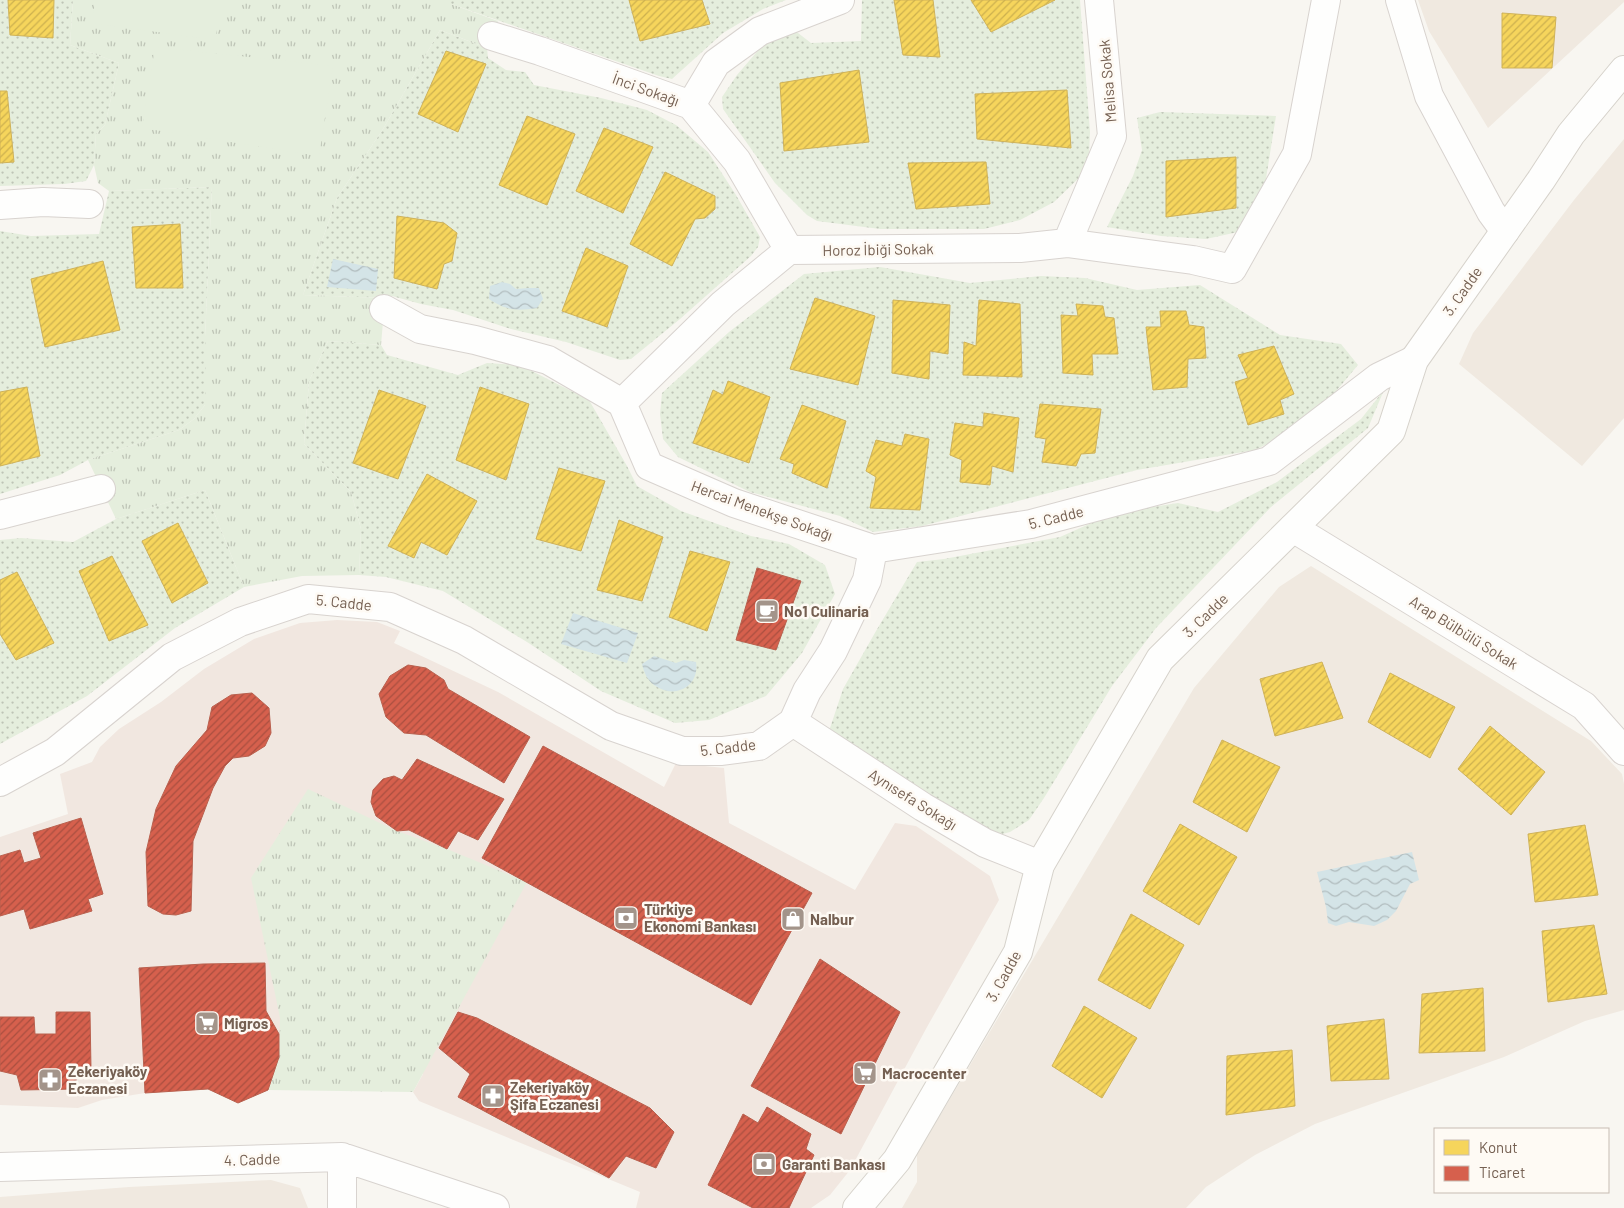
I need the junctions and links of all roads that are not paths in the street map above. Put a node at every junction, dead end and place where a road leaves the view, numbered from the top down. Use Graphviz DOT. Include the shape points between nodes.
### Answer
graph roads {
  1 [pos="840,0"];
  2 [pos="1099,0"];
  3 [pos="1326,0"];
  4 [pos="1400,0"];
  5 [pos="492,36"];
  6 [pos="1624,70"];
  7 [pos="691,105"];
  8 [pos="88,204"];
  9 [pos="0,205"];
  10 [pos="1506,230"];
  11 [pos="1067,244"];
  12 [pos="789,250"];
  13 [pos="384,309"];
  14 [pos="1414,360"];
  15 [pos="622,403"];
  16 [pos="101,489"];
  17 [pos="0,515"];
  18 [pos="1293,528"];
  19 [pos="873,549"];
  20 [pos="792,722"];
  21 [pos="1624,751"];
  22 [pos="0,782"];
  23 [pos="1040,865"];
  24 [pos="342,1157"];
  25 [pos="0,1167"];
  26 [pos="342,1208"];
  27 [pos="495,1208"];
  28 [pos="858,1208"];
  1 -- 7 [label="street" via="760,31 716,63"];
  2 -- 11 [label="street, Melisa Sokak" via="1112,136"];
  3 -- 11 [label="street, Horoz İbiği Sokak" via="1297,154 1232,269 1193,260"];
  4 -- 10 [label="street" via="1429,96 1491,212"];
  5 -- 7 [label="street, İnci Sokağı"];
  6 -- 10 [label="street, 3. Cadde" via="1571,134"];
  7 -- 12 [label="street, İnci Sokağı" via="737,161"];
  8 -- 9 [label="street"];
  10 -- 14 [label="street, 3. Cadde"];
  11 -- 12 [label="street, Horoz İbiği Sokak" via="1020,248"];
  12 -- 15 [label="street" via="723,304"];
  13 -- 15 [label="street" via="420,329 548,360"];
  14 -- 18 [label="street, 3. Cadde" via="1391,431"];
  14 -- 19 [label="street, 5. Cadde" via="1379,377 1269,461 1031,524"];
  15 -- 19 [label="street, Hercai Menekşe Sokağı" via="649,466 734,503"];
  16 -- 17 [label="street"];
  18 -- 21 [label="street, Arap Bülbülü Sokak" via="1584,706"];
  18 -- 23 [label="street, 3. Cadde" via="1160,660"];
  19 -- 20 [label="street, 5. Cadde" via="867,580 833,652 807,691"];
  20 -- 22 [label="street, 5. Cadde" via="759,746 722,751 682,751 611,726 464,640 390,607 308,599 240,622 172,657 55,752"];
  20 -- 23 [label="street, Aynısefa Sokağı" via="985,843"];
  23 -- 28 [label="street, 3. Cadde" via="1018,952 897,1160"];
  24 -- 25 [label="street, 4. Cadde"];
  24 -- 26 [label="street"];
  24 -- 27 [label="street, 4. Cadde"];
}
